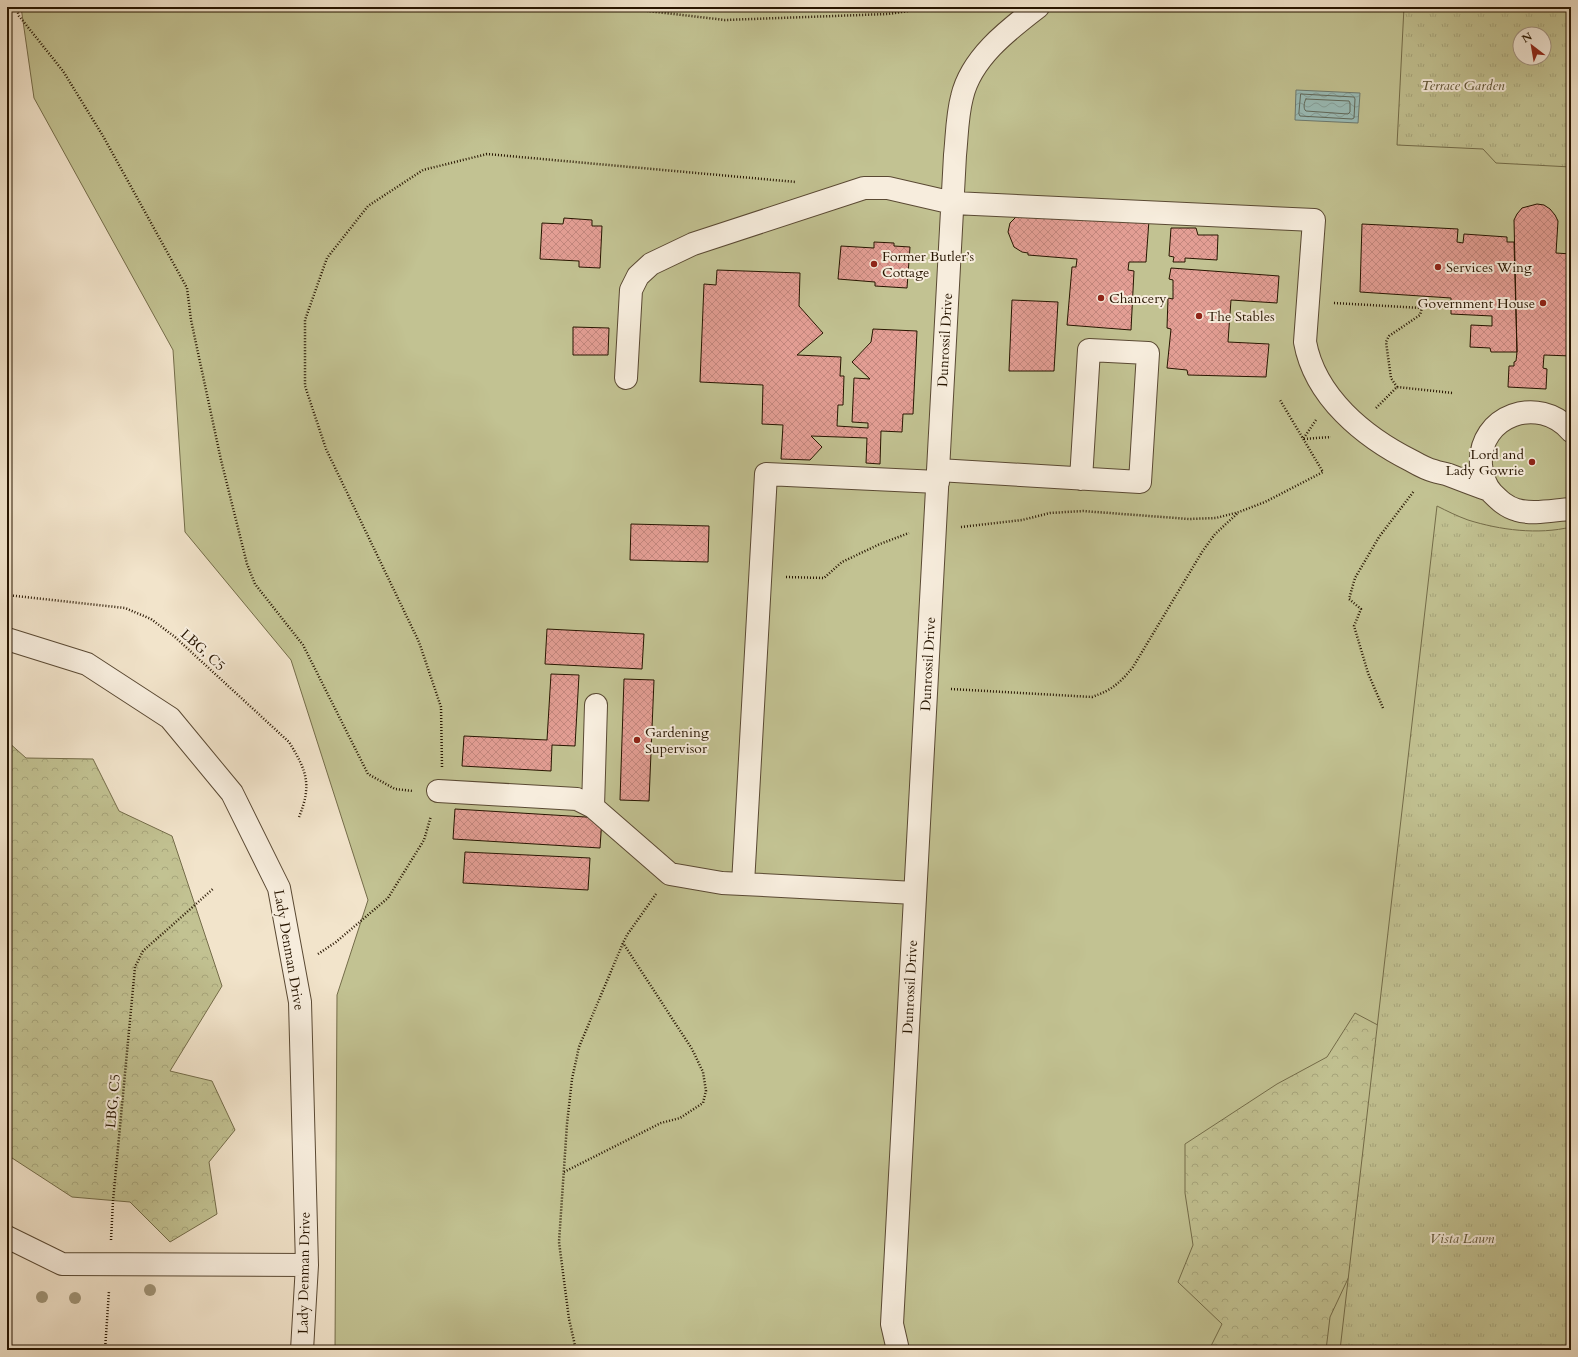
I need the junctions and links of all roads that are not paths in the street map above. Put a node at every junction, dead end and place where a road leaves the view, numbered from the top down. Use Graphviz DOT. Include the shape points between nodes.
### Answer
graph roads {
  1 [pos="1038,7"];
  2 [pos="952,203"];
  3 [pos="626,378"];
  4 [pos="1571,431"];
  5 [pos="1484,444"];
  6 [pos="1441,473"];
  7 [pos="938,476"];
  8 [pos="1081,479"];
  9 [pos="1489,490"];
  10 [pos="1571,492"];
  11 [pos="1571,509"];
  12 [pos="1540,511"];
  13 [pos="7,639"];
  14 [pos="596,705"];
  15 [pos="438,791"];
  16 [pos="593,807"];
  17 [pos="743,884"];
  18 [pos="915,893"];
  19 [pos="7,1237"];
  20 [pos="307,1266"];
  21 [pos="302,1350"];
  22 [pos="898,1350"];
  1 -- 2 [label="street, Dunrossil Drive" via="1011,27 988,50 970,77 962,97"];
  2 -- 3 [label="street" via="888,188 864,188 693,244 651,264 638,276 631,290"];
  2 -- 6 [label="street" via="1314,220 1306,342 1318,378 1338,406 1363,431 1389,449"];
  2 -- 7 [label="street, Dunrossil Drive"];
  4 -- 5 [label="street" via="1551,415 1526,412 1503,420 1493,429"];
  5 -- 6 [label="street" via="1475,460 1459,474"];
  5 -- 9 [label="street" via="1482,472"];
  6 -- 9 [label="street"];
  7 -- 8 [label="street"];
  7 -- 17 [label="street" via="766,474"];
  7 -- 18 [label="street, Dunrossil Drive"];
  8 -- 8 [label="street" via="1089,350 1148,353 1140,482"];
  9 -- 12 [label="street" via="1498,500 1517,510"];
  10 -- 12 [label="street" via="1555,506"];
  11 -- 12 [label="street"];
  13 -- 20 [label="street, Lady Denman Drive" via="87,664 170,718 232,793 279,888 300,1002"];
  14 -- 16 [label="street"];
  15 -- 16 [label="street" via="577,799"];
  16 -- 17 [label="street" via="670,874"];
  17 -- 18 [label="street"];
  18 -- 22 [label="street, Dunrossil Drive" via="892,1324"];
  19 -- 20 [label="street" via="62,1264"];
  20 -- 21 [label="street, Lady Denman Drive"];
}
